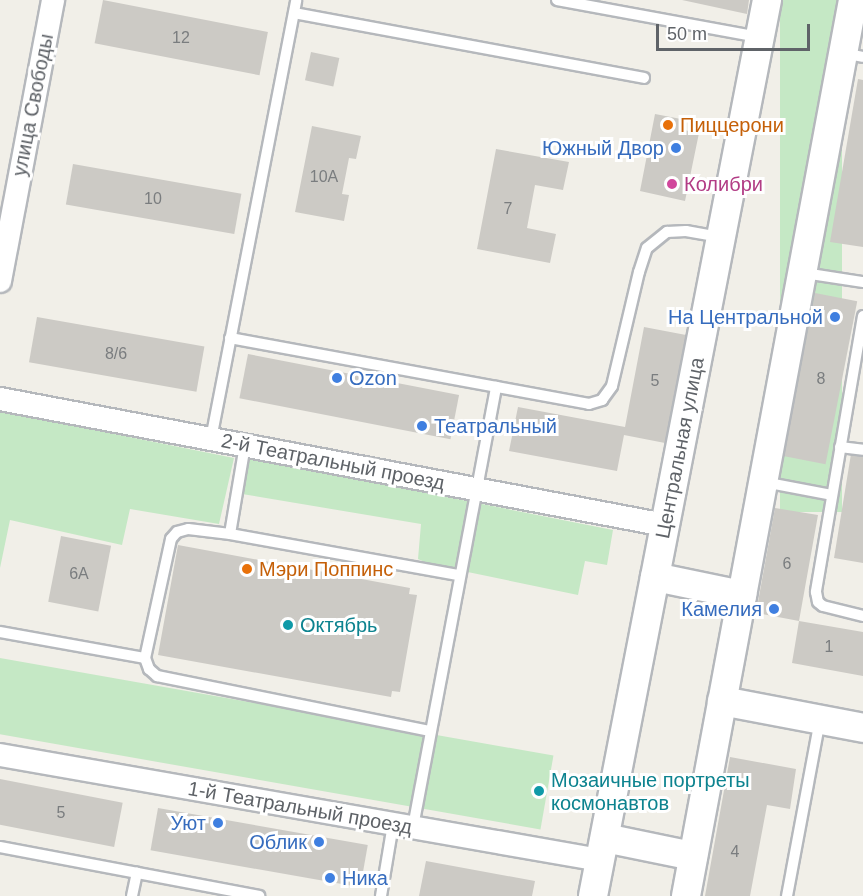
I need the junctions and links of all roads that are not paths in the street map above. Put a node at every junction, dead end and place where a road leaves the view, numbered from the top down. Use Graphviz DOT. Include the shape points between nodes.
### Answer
graph roads {
  1 [pos="53,0"];
  2 [pos="296,0"];
  3 [pos="557,0"];
  4 [pos="766,0"];
  5 [pos="853,0"];
  6 [pos="294,13"];
  7 [pos="759,37"];
  8 [pos="853,55"];
  9 [pos="644,78"];
  10 [pos="721,237"];
  11 [pos="803,272"];
  12 [pos="0,281"];
  13 [pos="863,282"];
  14 [pos="863,316"];
  15 [pos="230,338"];
  16 [pos="496,387"];
  17 [pos="0,399"];
  18 [pos="211,439"];
  19 [pos="246,445"];
  20 [pos="840,447"];
  21 [pos="863,450"];
  22 [pos="763,482"];
  23 [pos="475,489"];
  24 [pos="832,495"];
  25 [pos="666,525"];
  26 [pos="230,534"];
  27 [pos="459,575"];
  28 [pos="655,578"];
  29 [pos="742,595"];
  30 [pos="863,616"];
  31 [pos="0,632"];
  32 [pos="145,658"];
  33 [pos="722,701"];
  34 [pos="820,720"];
  35 [pos="863,728"];
  36 [pos="430,731"];
  37 [pos="0,755"];
  38 [pos="403,826"];
  39 [pos="0,847"];
  40 [pos="603,849"];
  41 [pos="693,856"];
  42 [pos="137,873"];
  43 [pos="132,896"];
  44 [pos="259,896"];
  45 [pos="381,896"];
  46 [pos="593,896"];
  47 [pos="686,896"];
  48 [pos="787,896"];
  1 -- 12 [label="street, улица Свободы"];
  2 -- 6 [label="lane"];
  3 -- 7 [label="lane"];
  4 -- 7 [label="street, Центральная улица"];
  5 -- 8 [label="street"];
  6 -- 9 [label="lane"];
  6 -- 15 [label="lane"];
  7 -- 10 [label="street, Центральная улица"];
  8 -- 11 [label="street"];
  10 -- 16 [label="lane" via="667,232 647,248 612,386 602,400 589,404"];
  10 -- 25 [label="street, Центральная улица"];
  11 -- 13 [label="lane"];
  11 -- 22 [label="street"];
  14 -- 20 [label="lane"];
  15 -- 16 [label="lane"];
  15 -- 18 [label="lane"];
  16 -- 23 [label="lane"];
  17 -- 18 [label="street, 2-й Театральный проезд"];
  18 -- 19 [label="street, 2-й Театральный проезд"];
  19 -- 23 [label="street, 2-й Театральный проезд"];
  19 -- 26 [label="lane"];
  20 -- 21 [label="lane"];
  20 -- 24 [label="lane"];
  22 -- 24 [label="lane"];
  22 -- 29 [label="street"];
  23 -- 25 [label="street, 2-й Театральный проезд"];
  23 -- 27 [label="lane"];
  24 -- 30 [label="lane" via="816,592 818,602"];
  25 -- 28 [label="street, Центральная улица"];
  26 -- 27 [label="lane"];
  26 -- 32 [label="lane" via="188,529 171,539"];
  27 -- 36 [label="lane"];
  28 -- 29 [label="street"];
  28 -- 40 [label="street, Центральная улица"];
  29 -- 33 [label="street"];
  31 -- 32 [label="lane"];
  32 -- 36 [label="lane" via="157,676"];
  33 -- 34 [label="street"];
  33 -- 41 [label="street"];
  34 -- 35 [label="street"];
  34 -- 48 [label="lane"];
  36 -- 38 [label="lane"];
  37 -- 38 [label="street, 1-й Театральный проезд"];
  38 -- 40 [label="street, 1-й Театральный проезд"];
  38 -- 45 [label="lane"];
  39 -- 42 [label="lane"];
  40 -- 41 [label="street"];
  40 -- 46 [label="street, Центральная улица"];
  41 -- 47 [label="street"];
  42 -- 43 [label="lane"];
  42 -- 44 [label="lane"];
}
